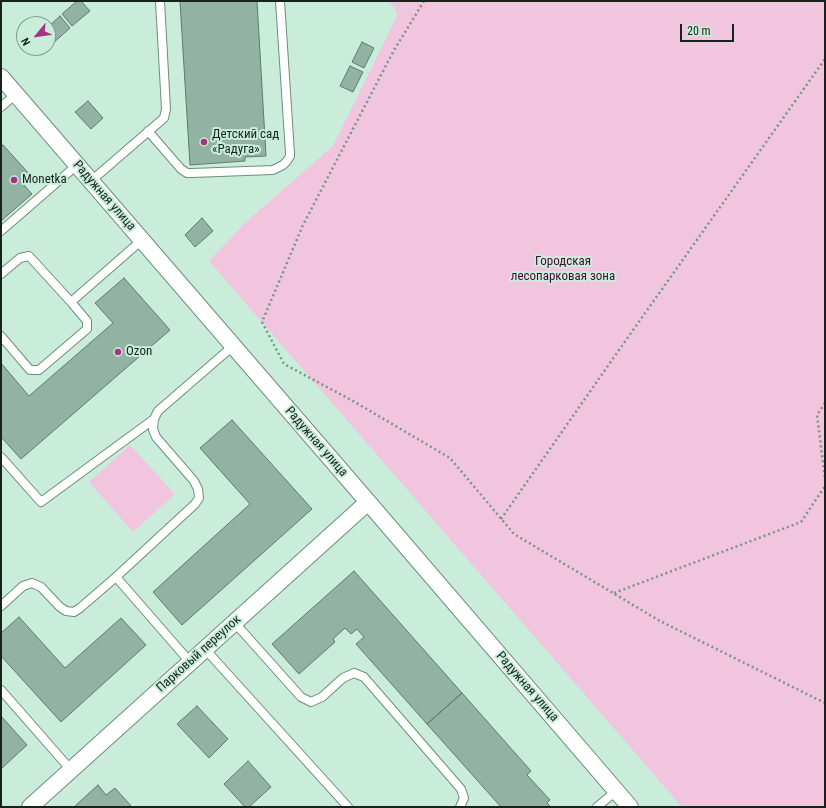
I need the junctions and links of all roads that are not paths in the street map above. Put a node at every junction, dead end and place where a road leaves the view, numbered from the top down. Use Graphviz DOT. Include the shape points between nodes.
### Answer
graph roads {
  1 [pos="160,1"];
  2 [pos="280,1"];
  3 [pos="1,77"];
  4 [pos="16,94"];
  5 [pos="1,107"];
  6 [pos="148,131"];
  7 [pos="77,165"];
  8 [pos="91,181"];
  9 [pos="1,231"];
  10 [pos="142,240"];
  11 [pos="1,274"];
  12 [pos="71,302"];
  13 [pos="1,336"];
  14 [pos="233,346"];
  15 [pos="154,419"];
  16 [pos="1,457"];
  17 [pos="368,502"];
  18 [pos="116,577"];
  19 [pos="13,595"];
  20 [pos="1,600"];
  21 [pos="1,606"];
  22 [pos="234,622"];
  23 [pos="205,649"];
  24 [pos="190,662"];
  25 [pos="1,690"];
  26 [pos="71,770"];
  27 [pos="616,791"];
  28 [pos="30,807"];
  29 [pos="348,807"];
  30 [pos="460,807"];
  31 [pos="597,807"];
  32 [pos="630,807"];
  1 -- 6 [label="lane" via="166,109 164,118"];
  2 -- 6 [label="lane" via="290,153 288,161 273,170 186,173"];
  3 -- 4 [label="street, Радужная улица"];
  4 -- 5 [label="lane"];
  4 -- 7 [label="street, Радужная улица"];
  6 -- 8 [label="lane"];
  7 -- 8 [label="street, Радужная улица"];
  7 -- 9 [label="lane"];
  8 -- 10 [label="street, Радужная улица"];
  10 -- 12 [label="lane"];
  10 -- 14 [label="street, Радужная улица"];
  11 -- 12 [label="lane" via="20,258 29,256"];
  12 -- 13 [label="lane" via="87,321 87,330 39,370 30,370"];
  14 -- 15 [label="lane" via="158,411"];
  14 -- 17 [label="street, Радужная улица"];
  15 -- 16 [label="lane" via="41,502"];
  15 -- 18 [label="lane" via="153,429 156,437 194,481 199,498"];
  17 -- 22 [label="street, Парковый переулок"];
  17 -- 27 [label="street, Радужная улица"];
  18 -- 19 [label="lane" via="74,612 60,607 40,587 32,583 22,586"];
  18 -- 24 [label="lane"];
  19 -- 20 [label="lane"];
  19 -- 21 [label="lane"];
  22 -- 23 [label="street, Парковый переулок"];
  22 -- 30 [label="lane" via="301,698 311,702 322,697 343,678 354,673 364,678 461,789 464,798"];
  23 -- 24 [label="street, Парковый переулок"];
  23 -- 29 [label="lane"];
  24 -- 26 [label="street, Парковый переулок"];
  25 -- 26 [label="lane"];
  26 -- 28 [label="street, Парковый переулок"];
  27 -- 31 [label="lane"];
  27 -- 32 [label="street, Радужная улица"];
}
